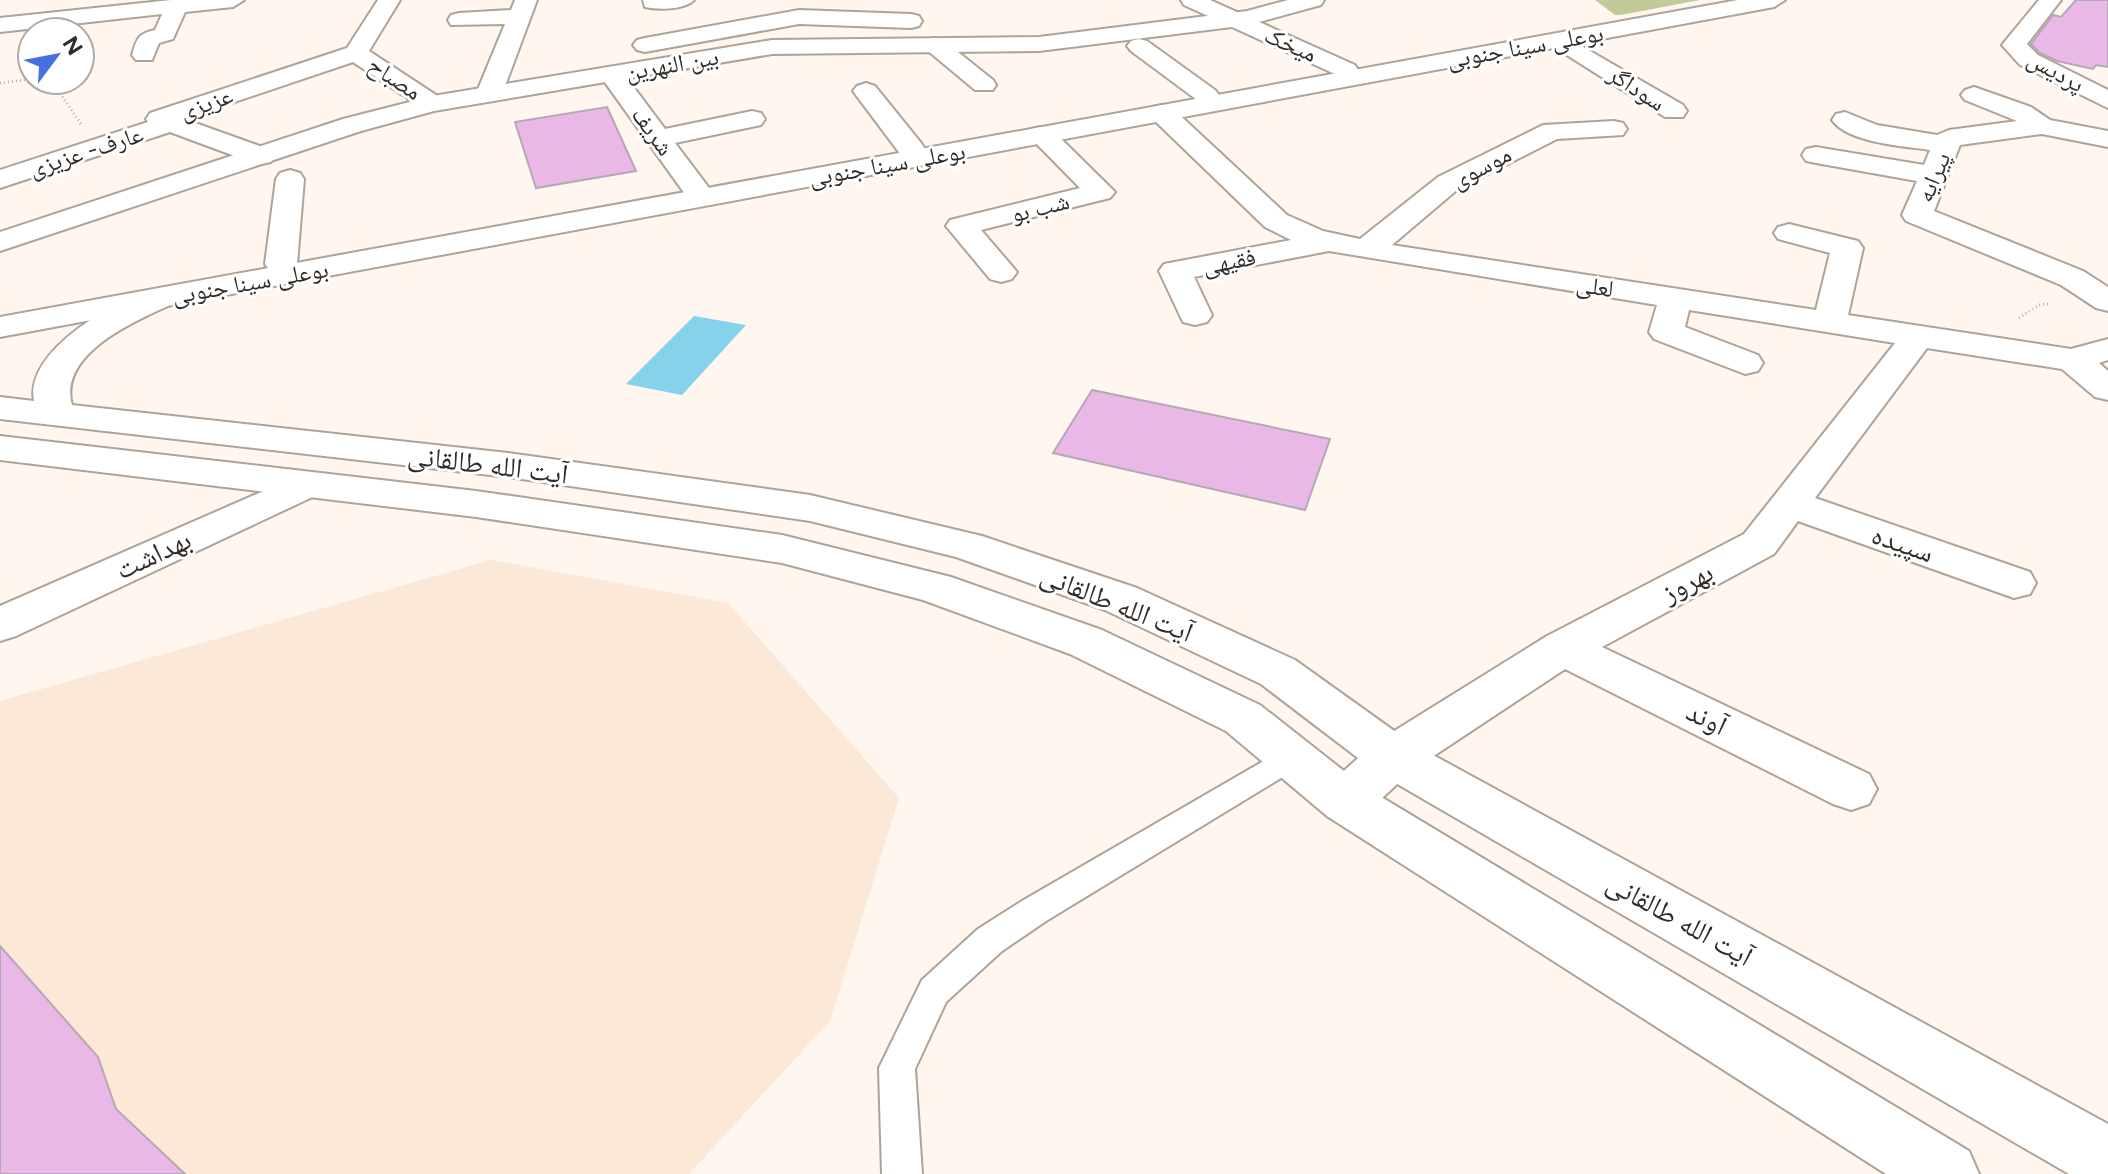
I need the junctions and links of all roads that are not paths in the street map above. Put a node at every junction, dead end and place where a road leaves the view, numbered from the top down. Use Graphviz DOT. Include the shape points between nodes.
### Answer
graph roads {
  1 [pos="233,0"];
  2 [pos="389,0"];
  3 [pos="683,0"];
  4 [pos="1192,0"];
  5 [pos="1313,0"];
  6 [pos="1728,0"];
  7 [pos="1774,0"];
  8 [pos="2050,0"];
  9 [pos="653,2"];
  10 [pos="927,5"];
  11 [pos="176,6"];
  12 [pos="523,8"];
  13 [pos="805,8"];
  14 [pos="84,16"];
  15 [pos="1235,19"];
  16 [pos="459,20"];
  17 [pos="911,21"];
  18 [pos="626,23"];
  19 [pos="16,39"];
  20 [pos="1559,40"];
  21 [pos="645,45"];
  22 [pos="896,45"];
  23 [pos="935,45"];
  24 [pos="778,46"];
  25 [pos="1139,46"];
  26 [pos="10,47"];
  27 [pos="356,53"];
  28 [pos="144,55"];
  29 [pos="663,65"];
  30 [pos="1346,70"];
  31 [pos="611,74"];
  32 [pos="984,85"];
  33 [pos="866,91"];
  34 [pos="489,94"];
  35 [pos="1206,95"];
  36 [pos="1974,95"];
  37 [pos="2108,100"];
  38 [pos="433,104"];
  39 [pos="1674,111"];
  40 [pos="1162,113"];
  41 [pos="752,119"];
  42 [pos="1845,120"];
  43 [pos="172,123"];
  44 [pos="2042,126"];
  45 [pos="1614,129"];
  46 [pos="1041,135"];
  47 [pos="658,138"];
  48 [pos="2108,139"];
  49 [pos="1946,145"];
  50 [pos="911,149"];
  51 [pos="1816,155"];
  52 [pos="261,156"];
  53 [pos="1934,175"];
  54 [pos="0,179"];
  55 [pos="290,179"];
  56 [pos="695,188"];
  57 [pos="1789,233"];
  58 [pos="1331,242"];
  59 [pos="0,245"];
  60 [pos="1366,250"];
  61 [pos="281,264"];
  62 [pos="1001,272"];
  63 [pos="1661,287"];
  64 [pos="2103,298"];
  65 [pos="156,299"];
  66 [pos="0,313"];
  67 [pos="1195,315"];
  68 [pos="1830,322"];
  69 [pos="0,327"];
  70 [pos="1917,337"];
  71 [pos="2108,349"];
  72 [pos="2073,360"];
  73 [pos="1745,363"];
  74 [pos="2108,389"];
  75 [pos="0,408"];
  76 [pos="56,414"];
  77 [pos="111,421"];
  78 [pos="0,448"];
  79 [pos="69,456"];
  80 [pos="307,484"];
  81 [pos="1792,504"];
  82 [pos="2014,583"];
  83 [pos="0,625"];
  84 [pos="1563,648"];
  85 [pos="1293,756"];
  86 [pos="1393,757"];
  87 [pos="1851,789"];
  88 [pos="1345,801"];
  89 [pos="2108,1160"];
  90 [pos="902,1174"];
  91 [pos="1946,1174"];
  1 -- 11 [label="street"];
  2 -- 27 [label="street"];
  3 -- 9 [label="street"];
  4 -- 15 [label="street, میخک"];
  5 -- 15 [label="street, بین النهرین"];
  6 -- 30 [label="street, بوعلی سینا جنوبی"];
  7 -- 20 [label="street, بوعلی سینا جنوبی"];
  8 -- 37 [label="street, پردیس" via="2014,45 2029,60"];
  10 -- 17 [label="street"];
  11 -- 14 [label="street"];
  11 -- 28 [label="street" via="165,34 148,39"];
  12 -- 16 [label="street"];
  12 -- 34 [label="street"];
  13 -- 17 [label="street"];
  13 -- 21 [label="street"];
  13 -- 24 [label="street"];
  15 -- 23 [label="street, بین النهرین" via="1039,44"];
  15 -- 30 [label="street, میخک"];
  17 -- 22 [label="street"];
  18 -- 21 [label="street"];
  19 -- 26 [label="street"];
  20 -- 39 [label="street, سوداگر"];
  20 -- 40 [label="street, بوعلی سینا جنوبی"];
  21 -- 29 [label="street"];
  22 -- 23 [label="street, بین النهرین"];
  22 -- 24 [label="street, بین النهرین"];
  23 -- 32 [label="street"];
  24 -- 29 [label="street, بین النهرین"];
  25 -- 35 [label="street"];
  27 -- 38 [label="street, مصباح"];
  27 -- 43 [label="street, عزیزی" via="159,119"];
  29 -- 31 [label="street, بین النهرین"];
  30 -- 35 [label="street, بوعلی سینا جنوبی"];
  31 -- 34 [label="street, بین النهرین"];
  31 -- 47 [label="street, شریف"];
  33 -- 50 [label="street"];
  34 -- 38 [label="street, بین النهرین"];
  35 -- 50 [label="street, بوعلی سینا جنوبی"];
  36 -- 44 [label="street"];
  38 -- 52 [label="street, بین النهرین"];
  40 -- 46 [label="street, بوعلی سینا جنوبی"];
  40 -- 58 [label="street, لعلی" via="1276,221"];
  41 -- 47 [label="street"];
  42 -- 49 [label="street" via="1870,132"];
  43 -- 52 [label="street, عزیزی"];
  43 -- 54 [label="street, عارف- عزیزی"];
  44 -- 48 [label="street, پیرایه"];
  44 -- 49 [label="street, پیرایه" via="1949,138"];
  45 -- 60 [label="street, موسوی" via="1552,131 1448,183"];
  46 -- 62 [label="street, شب بو" via="1100,192 961,226"];
  46 -- 65 [label="street, بوعلی سینا جنوبی"];
  47 -- 56 [label="street, شریف"];
  49 -- 53 [label="street, پیرایه"];
  50 -- 56 [label="street, بوعلی سینا جنوبی"];
  51 -- 53 [label="street"];
  52 -- 59 [label="street, بین النهرین"];
  53 -- 64 [label="street, پیرایه" via="1917,215 2072,278"];
  55 -- 61 [label="street"];
  56 -- 61 [label="street, بوعلی سینا جنوبی"];
  57 -- 68 [label="street" via="1847,248"];
  58 -- 60 [label="street, لعلی"];
  58 -- 67 [label="street, فقیهی" via="1175,271"];
  60 -- 63 [label="street, لعلی" via="1507,258"];
  61 -- 66 [label="street, بوعلی سینا جنوبی"];
  63 -- 68 [label="street, لعلی"];
  63 -- 73 [label="street" via="1666,332"];
  65 -- 69 [label="street, بوعلی سینا جنوبی"];
  65 -- 76 [label="street" via="94,333 65,361 51,389"];
  68 -- 70 [label="street, لعلی"];
  70 -- 72 [label="street, لعلی"];
  70 -- 81 [label="street, بهروز"];
  71 -- 72 [label="street"];
  72 -- 74 [label="street"];
  75 -- 76 [label="street, آیت الله طالقانی"];
  76 -- 77 [label="street, آیت الله طالقانی"];
  77 -- 79 [label="street"];
  77 -- 86 [label="street, آیت الله طالقانی" via="508,465 810,508 967,546 1121,599 1278,672"];
  78 -- 79 [label="street, آیت الله طالقانی"];
  79 -- 80 [label="street, آیت الله طالقانی"];
  80 -- 83 [label="street, بهداشت"];
  80 -- 85 [label="street, آیت الله طالقانی" via="782,549 935,588 1086,642 1243,718"];
  81 -- 82 [label="street, سپیده"];
  81 -- 84 [label="street, بهروز" via="1759,544"];
  84 -- 86 [label="street, بهروز"];
  84 -- 87 [label="street, آوند"];
  85 -- 88 [label="street, آیت الله طالقانی"];
  85 -- 90 [label="lane" via="1023,918 934,991 897,1068"];
  86 -- 88 [label="street, بهروز"];
  86 -- 89 [label="street, آیت الله طالقانی"];
  88 -- 91 [label="street, آیت الله طالقانی"];
}
